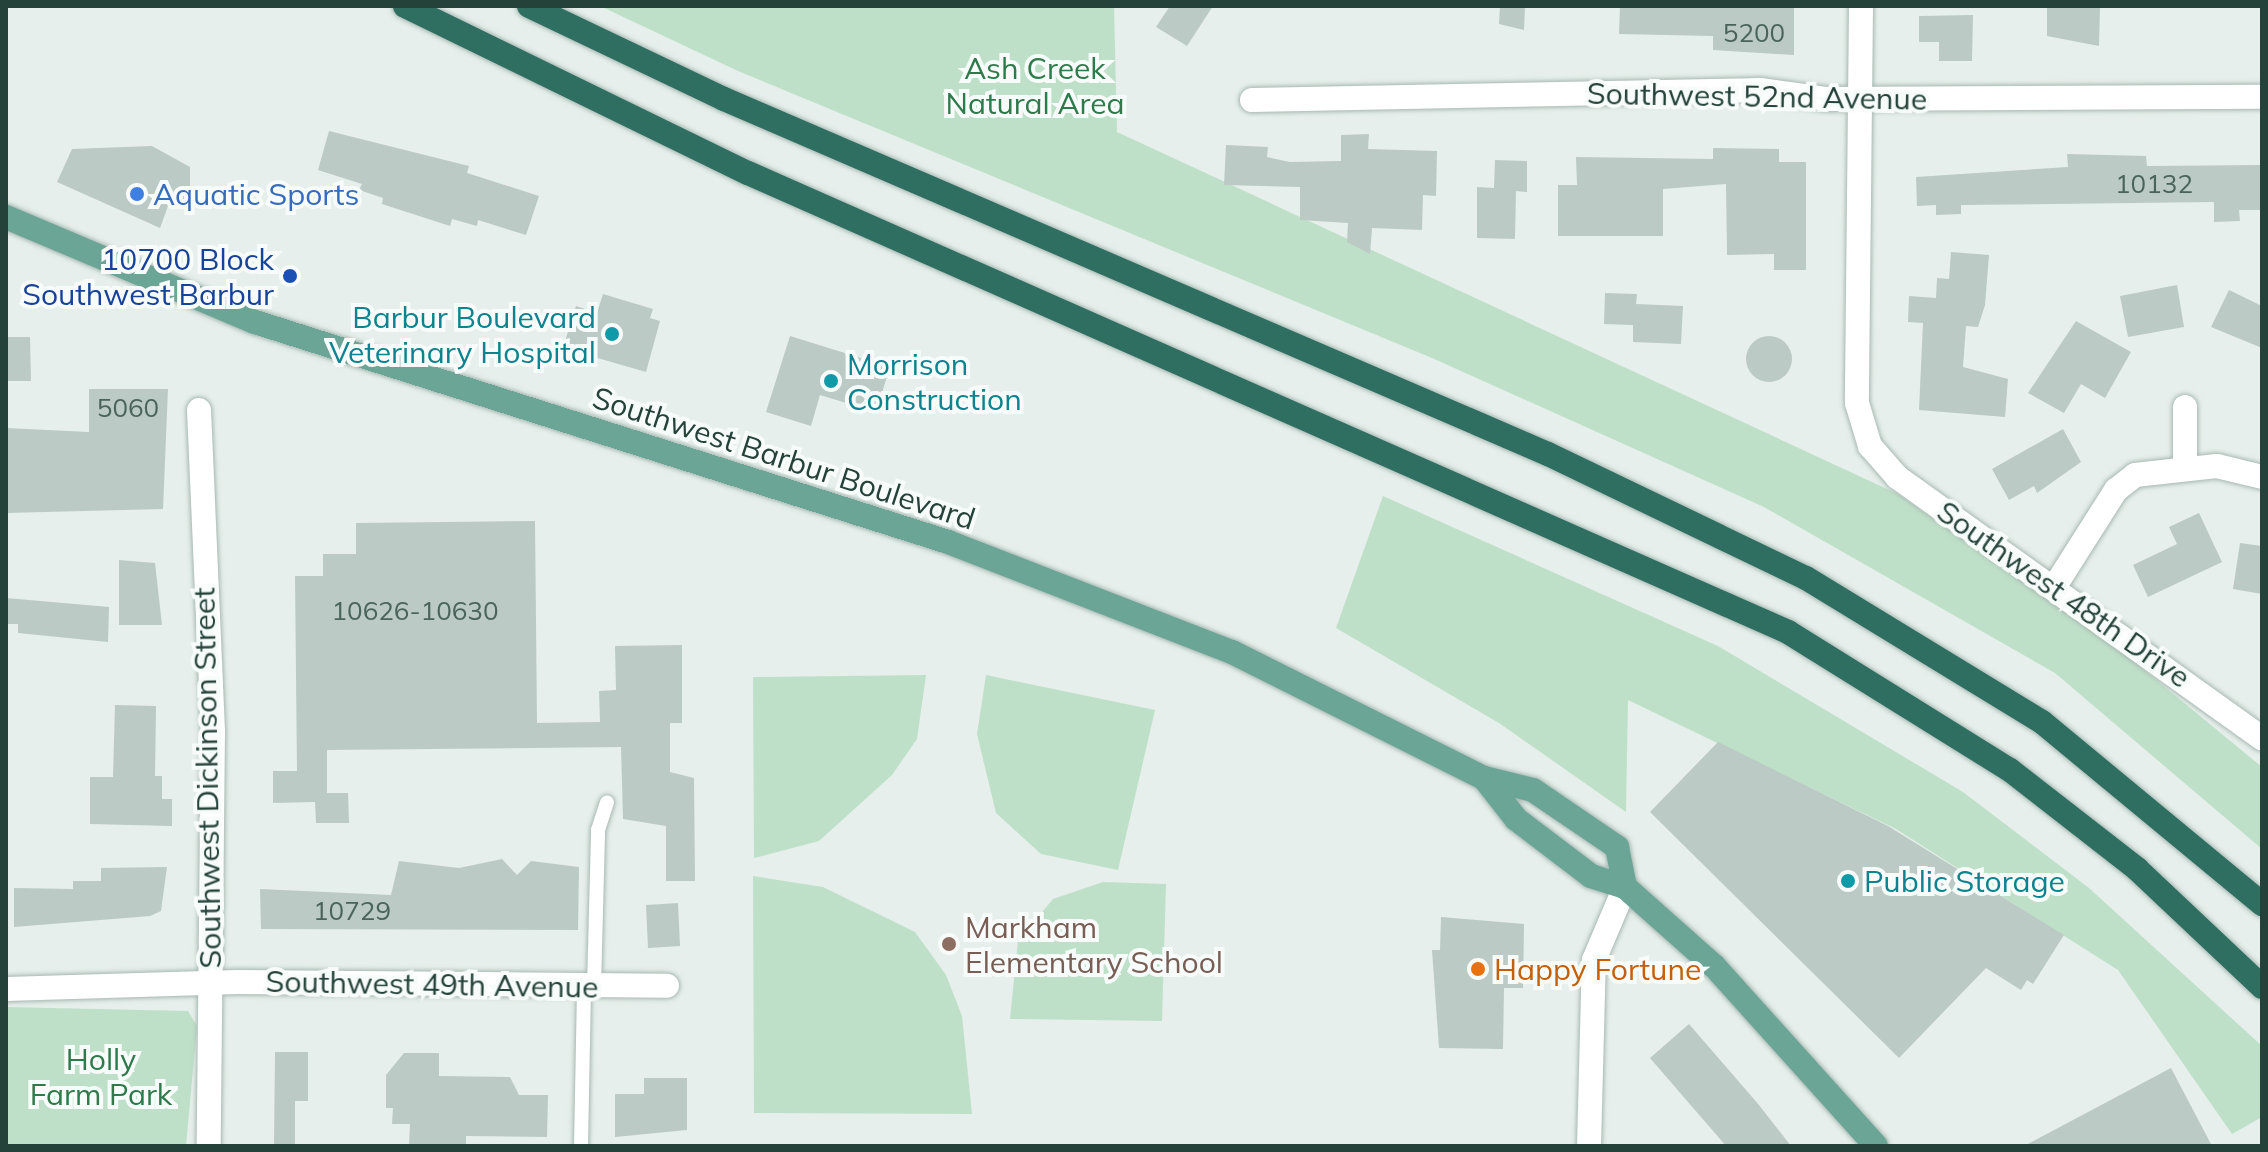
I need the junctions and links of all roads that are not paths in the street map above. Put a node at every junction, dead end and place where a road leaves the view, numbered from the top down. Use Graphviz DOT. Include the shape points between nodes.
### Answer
graph roads {
  1 [pos="405,6"];
  2 [pos="529,6"];
  3 [pos="1861,6"];
  4 [pos="2262,97"];
  5 [pos="1860,99"];
  6 [pos="1252,100"];
  7 [pos="6,217"];
  8 [pos="2185,407"];
  9 [pos="199,410"];
  10 [pos="2185,466"];
  11 [pos="2262,477"];
  12 [pos="2055,586"];
  13 [pos="2262,738"];
  14 [pos="1484,778"];
  15 [pos="607,802"];
  16 [pos="1625,887"];
  17 [pos="2262,904"];
  18 [pos="212,985"];
  19 [pos="667,986"];
  20 [pos="589,987"];
  21 [pos="2262,987"];
  22 [pos="6,989"];
  23 [pos="209,1146"];
  24 [pos="581,1146"];
  25 [pos="1589,1146"];
  26 [pos="1876,1146"];
  1 -- 21 [label="highway" via="748,173 1788,632 2010,770 2137,869"];
  2 -- 17 [label="highway" via="724,99 1548,454 1806,578 2042,722"];
  3 -- 5 [label="street"];
  4 -- 5 [label="street, Southwest 52nd Avenue"];
  5 -- 6 [label="street, Southwest 52nd Avenue" via="1760,90"];
  5 -- 12 [label="street, Southwest 48th Drive" via="1857,403 1870,446 1897,477"];
  7 -- 14 [label="main road, Southwest Barbur Boulevard" via="255,322 948,542 1244,658"];
  8 -- 10 [label="street"];
  9 -- 18 [label="street, Southwest Dickinson Street" via="213,731"];
  10 -- 11 [label="street"];
  10 -- 12 [label="street" via="2135,475 2116,490"];
  12 -- 13 [label="street, Southwest 48th Drive"];
  14 -- 16 [label="main road, Southwest Barbur Boulevard" via="1529,829 1591,876"];
  14 -- 16 [label="main road, Southwest Barbur Boulevard" via="1533,790 1617,847"];
  15 -- 20 [label="lane" via="598,830"];
  16 -- 25 [label="street" via="1594,960"];
  16 -- 26 [label="main road, Southwest Barbur Boulevard" via="1764,1016"];
  18 -- 20 [label="street, Southwest 49th Avenue"];
  18 -- 22 [label="street, Southwest 49th Avenue"];
  18 -- 23 [label="street, Southwest Dickinson Street"];
  19 -- 20 [label="street, Southwest 49th Avenue"];
  20 -- 24 [label="lane"];
}
